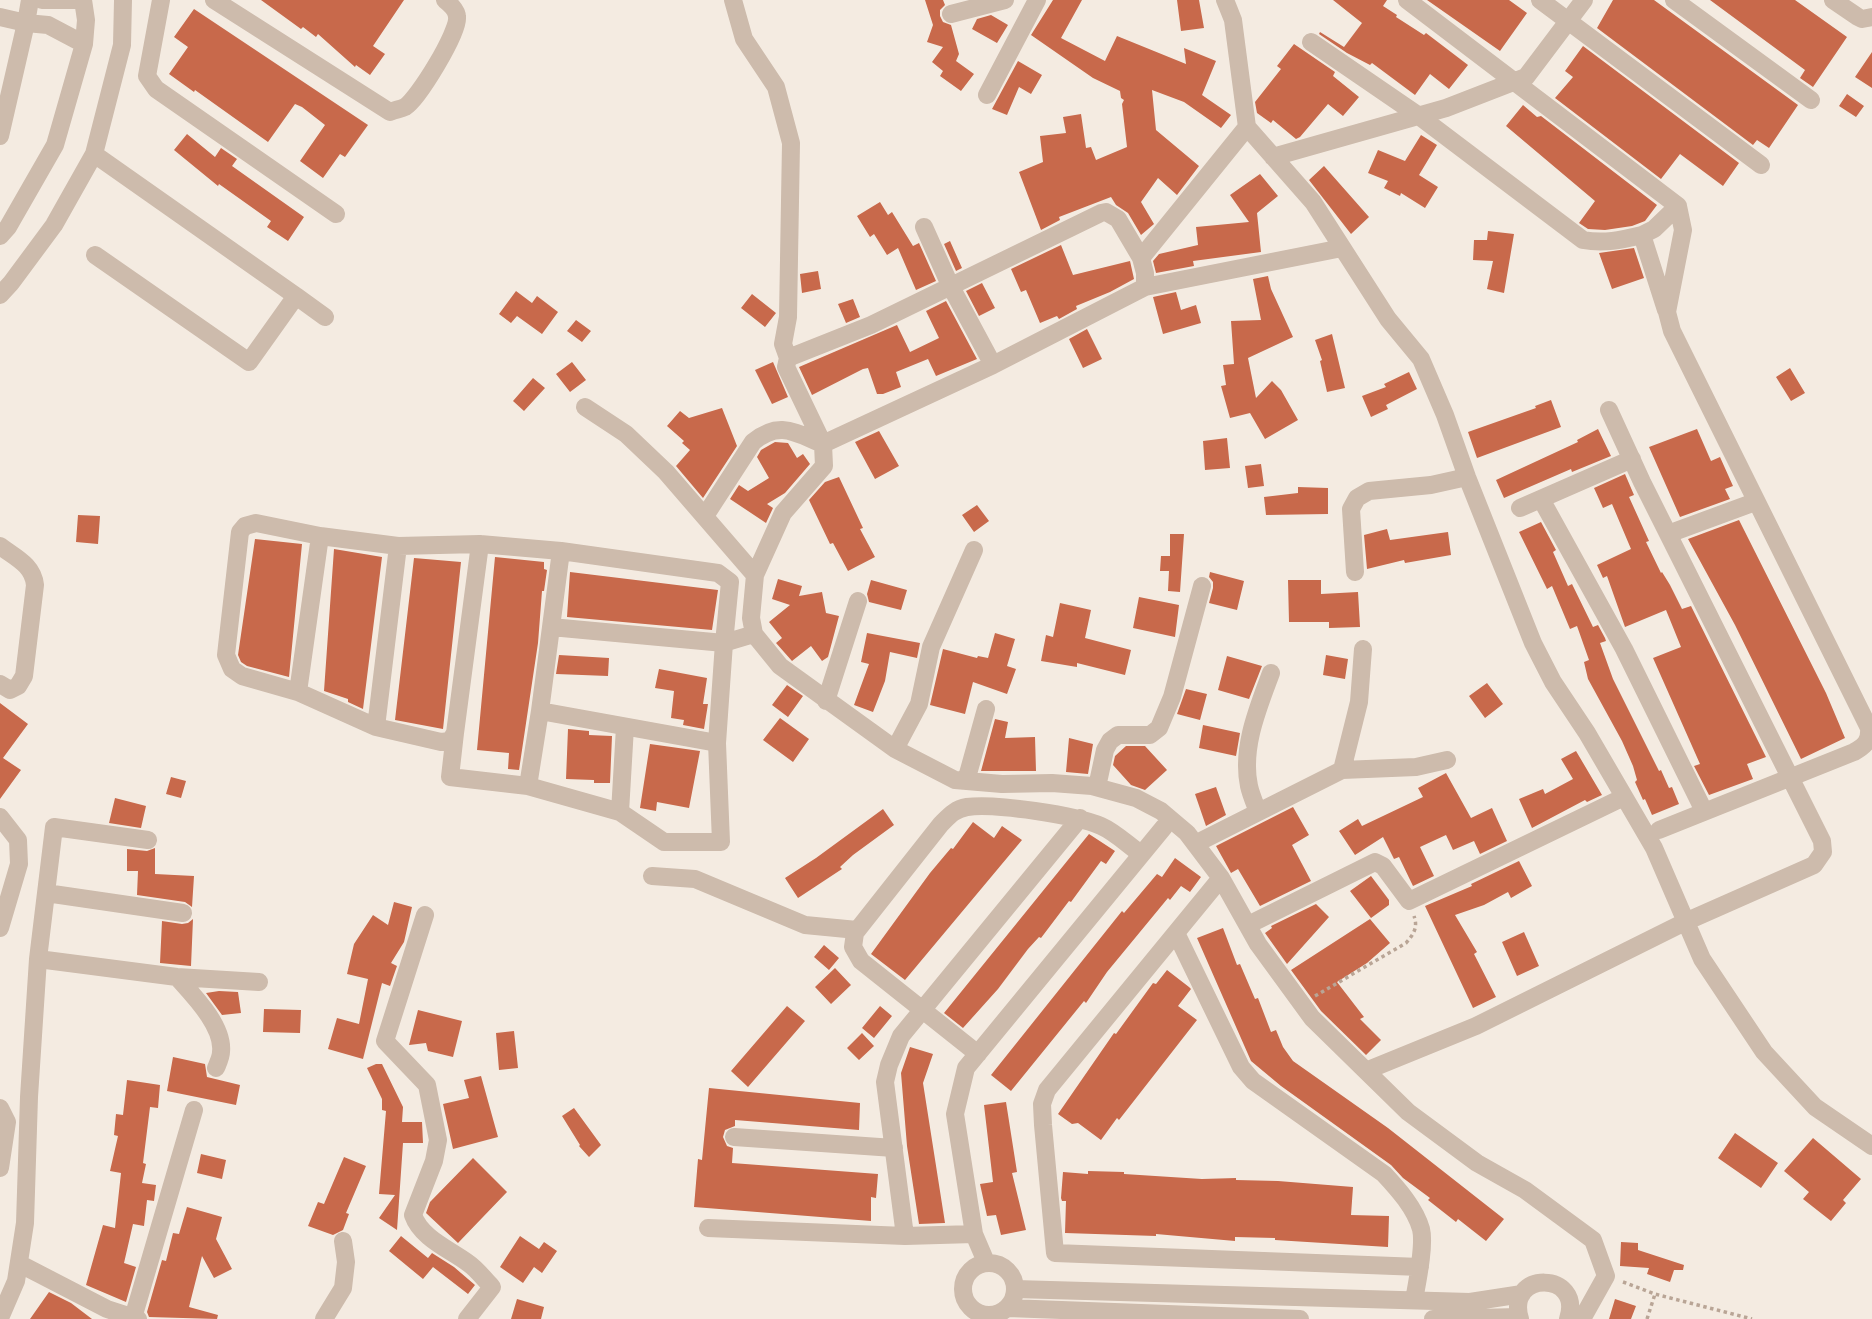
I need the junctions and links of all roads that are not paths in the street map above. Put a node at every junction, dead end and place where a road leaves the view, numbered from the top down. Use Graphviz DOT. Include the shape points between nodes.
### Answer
graph roads {
  1 [pos="30,0"];
  2 [pos="42,0"];
  3 [pos="83,0"];
  4 [pos="123,0"];
  5 [pos="161,0"];
  6 [pos="214,0"];
  7 [pos="445,0"];
  8 [pos="733,0"];
  9 [pos="1005,0"];
  10 [pos="1037,0"];
  11 [pos="1225,0"];
  12 [pos="1406,0"];
  13 [pos="1540,0"];
  14 [pos="1584,0"];
  15 [pos="1674,0"];
  16 [pos="1833,0"];
  17 [pos="951,14"];
  18 [pos="0,17"];
  19 [pos="1872,17"];
  20 [pos="1568,22"];
  21 [pos="26,23"];
  22 [pos="1311,41"];
  23 [pos="83,44"];
  24 [pos="1513,82"];
  25 [pos="987,95"];
  26 [pos="1811,100"];
  27 [pos="1419,116"];
  28 [pos="1247,127"];
  29 [pos="0,136"];
  30 [pos="94,155"];
  31 [pos="1273,158"];
  32 [pos="1761,165"];
  33 [pos="1678,206"];
  34 [pos="335,214"];
  35 [pos="924,227"];
  36 [pos="1642,235"];
  37 [pos="0,236"];
  38 [pos="1342,248"];
  39 [pos="95,255"];
  40 [pos="1141,258"];
  41 [pos="950,285"];
  42 [pos="1145,287"];
  43 [pos="0,295"];
  44 [pos="296,296"];
  45 [pos="1667,312"];
  46 [pos="325,317"];
  47 [pos="789,358"];
  48 [pos="993,365"];
  49 [pos="585,407"];
  50 [pos="1609,410"];
  51 [pos="823,444"];
  52 [pos="1632,459"];
  53 [pos="1467,477"];
  54 [pos="1541,499"];
  55 [pos="1755,502"];
  56 [pos="1520,508"];
  57 [pos="705,516"];
  58 [pos="1668,534"];
  59 [pos="320,536"];
  60 [pos="480,544"];
  61 [pos="0,546"];
  62 [pos="398,546"];
  63 [pos="974,550"];
  64 [pos="561,551"];
  65 [pos="1354,572"];
  66 [pos="755,575"];
  67 [pos="1202,586"];
  68 [pos="858,601"];
  69 [pos="551,627"];
  70 [pos="754,634"];
  71 [pos="723,643"];
  72 [pos="1363,649"];
  73 [pos="1271,673"];
  74 [pos="0,684"];
  75 [pos="298,692"];
  76 [pos="826,701"];
  77 [pos="986,709"];
  78 [pos="540,711"];
  79 [pos="625,726"];
  80 [pos="376,727"];
  81 [pos="455,733"];
  82 [pos="717,743"];
  83 [pos="895,749"];
  84 [pos="1447,760"];
  85 [pos="1342,770"];
  86 [pos="1790,778"];
  87 [pos="967,781"];
  88 [pos="527,786"];
  89 [pos="1097,788"];
  90 [pos="1624,797"];
  91 [pos="1704,811"];
  92 [pos="620,812"];
  93 [pos="1258,812"];
  94 [pos="0,817"];
  95 [pos="1080,818"];
  96 [pos="1164,827"];
  97 [pos="1659,830"];
  98 [pos="148,840"];
  99 [pos="1195,844"];
  100 [pos="1140,854"];
  101 [pos="652,876"];
  102 [pos="1216,884"];
  103 [pos="46,893"];
  104 [pos="183,913"];
  105 [pos="425,915"];
  106 [pos="1685,922"];
  107 [pos="1248,925"];
  108 [pos="0,928"];
  109 [pos="857,930"];
  110 [pos="1176,933"];
  111 [pos="37,959"];
  112 [pos="177,977"];
  113 [pos="259,982"];
  114 [pos="922,1011"];
  115 [pos="978,1054"];
  116 [pos="216,1068"];
  117 [pos="1368,1070"];
  118 [pos="0,1108"];
  119 [pos="194,1110"];
  120 [pos="734,1137"];
  121 [pos="1872,1146"];
  122 [pos="894,1148"];
  123 [pos="0,1168"];
  124 [pos="708,1228"];
  125 [pos="974,1234"];
  126 [pos="905,1236"];
  127 [pos="343,1241"];
  128 [pos="986,1262"];
  129 [pos="20,1264"];
  130 [pos="1420,1267"];
  131 [pos="1015,1289"];
  132 [pos="1522,1294"];
  133 [pos="1568,1296"];
  134 [pos="1414,1300"];
  135 [pos="1593,1301"];
  136 [pos="1008,1308"];
  137 [pos="991,1317"];
  138 [pos="0,1318"];
  139 [pos="135,1318"];
  140 [pos="1520,1318"];
  141 [pos="324,1319"];
  142 [pos="467,1319"];
  143 [pos="1300,1319"];
  144 [pos="1433,1319"];
  145 [pos="1568,1319"];
  146 [pos="1582,1319"];
  1 -- 21 [label="street"];
  2 -- 3 [label="street"];
  3 -- 23 [label="street"];
  4 -- 30 [label="street" via="122,45"];
  5 -- 34 [label="street" via="146,76 156,89"];
  6 -- 7 [label="street" via="390,112 407,106 418,93 454,33 457,16"];
  8 -- 47 [label="street" via="744,39 776,87 791,143 788,317 783,344"];
  9 -- 17 [label="street"];
  10 -- 25 [label="street"];
  11 -- 28 [label="street" via="1233,20"];
  12 -- 24 [label="street"];
  13 -- 20 [label="street"];
  14 -- 20 [label="street"];
  15 -- 26 [label="street"];
  16 -- 19 [label="street" via="1858,18"];
  18 -- 21 [label="street"];
  20 -- 24 [label="street" via="1527,76"];
  20 -- 32 [label="street"];
  21 -- 23 [label="street" via="48,25"];
  21 -- 29 [label="street"];
  22 -- 27 [label="street"];
  23 -- 37 [label="street" via="55,145"];
  24 -- 27 [label="street"];
  24 -- 33 [label="street"];
  27 -- 31 [label="street"];
  27 -- 36 [label="street" via="1583,240 1616,242"];
  28 -- 31 [label="street"];
  28 -- 40 [label="street"];
  30 -- 43 [label="street" via="54,225"];
  30 -- 44 [label="street"];
  31 -- 38 [label="street" via="1313,202"];
  33 -- 36 [label="street"];
  33 -- 45 [label="street" via="1683,230"];
  35 -- 41 [label="street"];
  36 -- 45 [label="street"];
  38 -- 42 [label="street"];
  38 -- 53 [label="street" via="1421,359"];
  39 -- 44 [label="street" via="249,362"];
  40 -- 41 [label="street" via="1118,219 1105,212"];
  40 -- 42 [label="street"];
  41 -- 47 [label="street" via="871,325"];
  41 -- 48 [label="street"];
  42 -- 48 [label="street"];
  44 -- 46 [label="street"];
  45 -- 55 [label="street"];
  47 -- 51 [label="street" via="786,366"];
  48 -- 51 [label="street"];
  49 -- 57 [label="street" via="626,434"];
  50 -- 52 [label="street"];
  51 -- 57 [label="street" via="783,428 761,435"];
  51 -- 66 [label="street" via="824,466 783,513"];
  52 -- 54 [label="street"];
  52 -- 58 [label="street"];
  53 -- 65 [label="street" via="1369,491 1357,498 1351,509"];
  53 -- 90 [label="street" via="1533,643"];
  54 -- 56 [label="street"];
  54 -- 91 [label="street" via="1624,649"];
  55 -- 58 [label="street"];
  55 -- 86 [label="street" via="1869,728 1864,747"];
  57 -- 66 [label="street"];
  58 -- 86 [label="street"];
  59 -- 62 [label="street"];
  59 -- 75 [label="street"];
  59 -- 75 [label="street" via="256,523 240,532 226,655 232,669 242,676"];
  60 -- 62 [label="street"];
  60 -- 64 [label="street"];
  60 -- 81 [label="street"];
  61 -- 74 [label="street" via="29,567 35,586 23,676 10,690"];
  62 -- 80 [label="street"];
  63 -- 83 [label="street" via="931,647 919,704"];
  64 -- 69 [label="street"];
  64 -- 71 [label="street" via="718,573 730,582"];
  66 -- 70 [label="street"];
  67 -- 89 [label="street" via="1159,729 1150,735 1118,735 1110,741"];
  68 -- 76 [label="street"];
  69 -- 71 [label="street"];
  69 -- 78 [label="street"];
  70 -- 71 [label="street"];
  70 -- 76 [label="street" via="780,666"];
  71 -- 82 [label="street"];
  72 -- 85 [label="street" via="1359,702"];
  73 -- 93 [label="street" via="1255,715 1249,748 1249,785"];
  75 -- 80 [label="street"];
  76 -- 83 [label="street"];
  77 -- 87 [label="street"];
  78 -- 79 [label="street"];
  78 -- 88 [label="street"];
  79 -- 82 [label="street"];
  79 -- 92 [label="street"];
  80 -- 81 [label="street" via="441,742"];
  81 -- 88 [label="street" via="450,777"];
  82 -- 92 [label="street" via="721,842 664,842"];
  83 -- 87 [label="street" via="955,780"];
  84 -- 85 [label="street" via="1416,767"];
  85 -- 93 [label="street"];
  86 -- 91 [label="street"];
  86 -- 106 [label="street" via="1822,841 1819,859"];
  87 -- 89 [label="street"];
  88 -- 92 [label="street"];
  89 -- 99 [label="street" via="1136,798 1161,811"];
  90 -- 106 [label="street" via="1654,848"];
  90 -- 107 [label="street" via="1409,901 1375,862"];
  91 -- 97 [label="street"];
  93 -- 99 [label="street"];
  94 -- 108 [label="street" via="18,840 19,864"];
  95 -- 100 [label="street" via="1105,827"];
  95 -- 109 [label="street" via="988,807 952,812"];
  95 -- 114 [label="street"];
  96 -- 100 [label="street"];
  98 -- 103 [label="street" via="54,827"];
  99 -- 107 [label="street"];
  100 -- 115 [label="street"];
  101 -- 109 [label="street" via="695,879 805,925"];
  102 -- 110 [label="street"];
  103 -- 104 [label="street"];
  103 -- 111 [label="street"];
  105 -- 142 [label="street" via="385,1041 427,1085 438,1140 416,1202 413,1215 417,1225 471,1265 492,1287"];
  106 -- 117 [label="street" via="1476,1026"];
  106 -- 121 [label="street" via="1702,960 1764,1052 1815,1107"];
  107 -- 117 [label="street" via="1312,1018"];
  109 -- 114 [label="street" via="853,947 861,961"];
  110 -- 130 [label="street" via="1236,1059 1253,1081 1384,1174 1401,1191 1421,1230"];
  110 -- 130 [label="street" via="1056,1077 1042,1104 1055,1253"];
  111 -- 112 [label="street"];
  111 -- 129 [label="street"];
  112 -- 113 [label="street"];
  112 -- 116 [label="street" via="217,1030 221,1052"];
  114 -- 115 [label="street"];
  114 -- 122 [label="street" via="901,1036 887,1074"];
  115 -- 125 [label="street" via="966,1068 955,1114"];
  117 -- 135 [label="street" via="1408,1112 1592,1240 1606,1276"];
  118 -- 123 [label="street" via="7,1122"];
  119 -- 139 [label="street"];
  120 -- 122 [label="street"];
  122 -- 126 [label="street"];
  124 -- 126 [label="street"];
  125 -- 126 [label="street"];
  125 -- 128 [label="street"];
  127 -- 141 [label="street" via="343,1288"];
  128 -- 131 [label="street" via="1006,1269"];
  128 -- 137 [label="street" via="968,1272 962,1292 971,1310"];
  129 -- 138 [label="street"];
  129 -- 139 [label="street" via="107,1309"];
  130 -- 134 [label="street"];
  131 -- 134 [label="street"];
  131 -- 136 [label="street"];
  132 -- 133 [label="street" via="1530,1286 1551,1282"];
  132 -- 134 [label="street" via="1470,1302"];
  132 -- 140 [label="street"];
  133 -- 135 [label="street"];
  133 -- 145 [label="street"];
  135 -- 146 [label="street"];
  136 -- 137 [label="street"];
  136 -- 143 [label="street"];
  140 -- 144 [label="street"];
}
